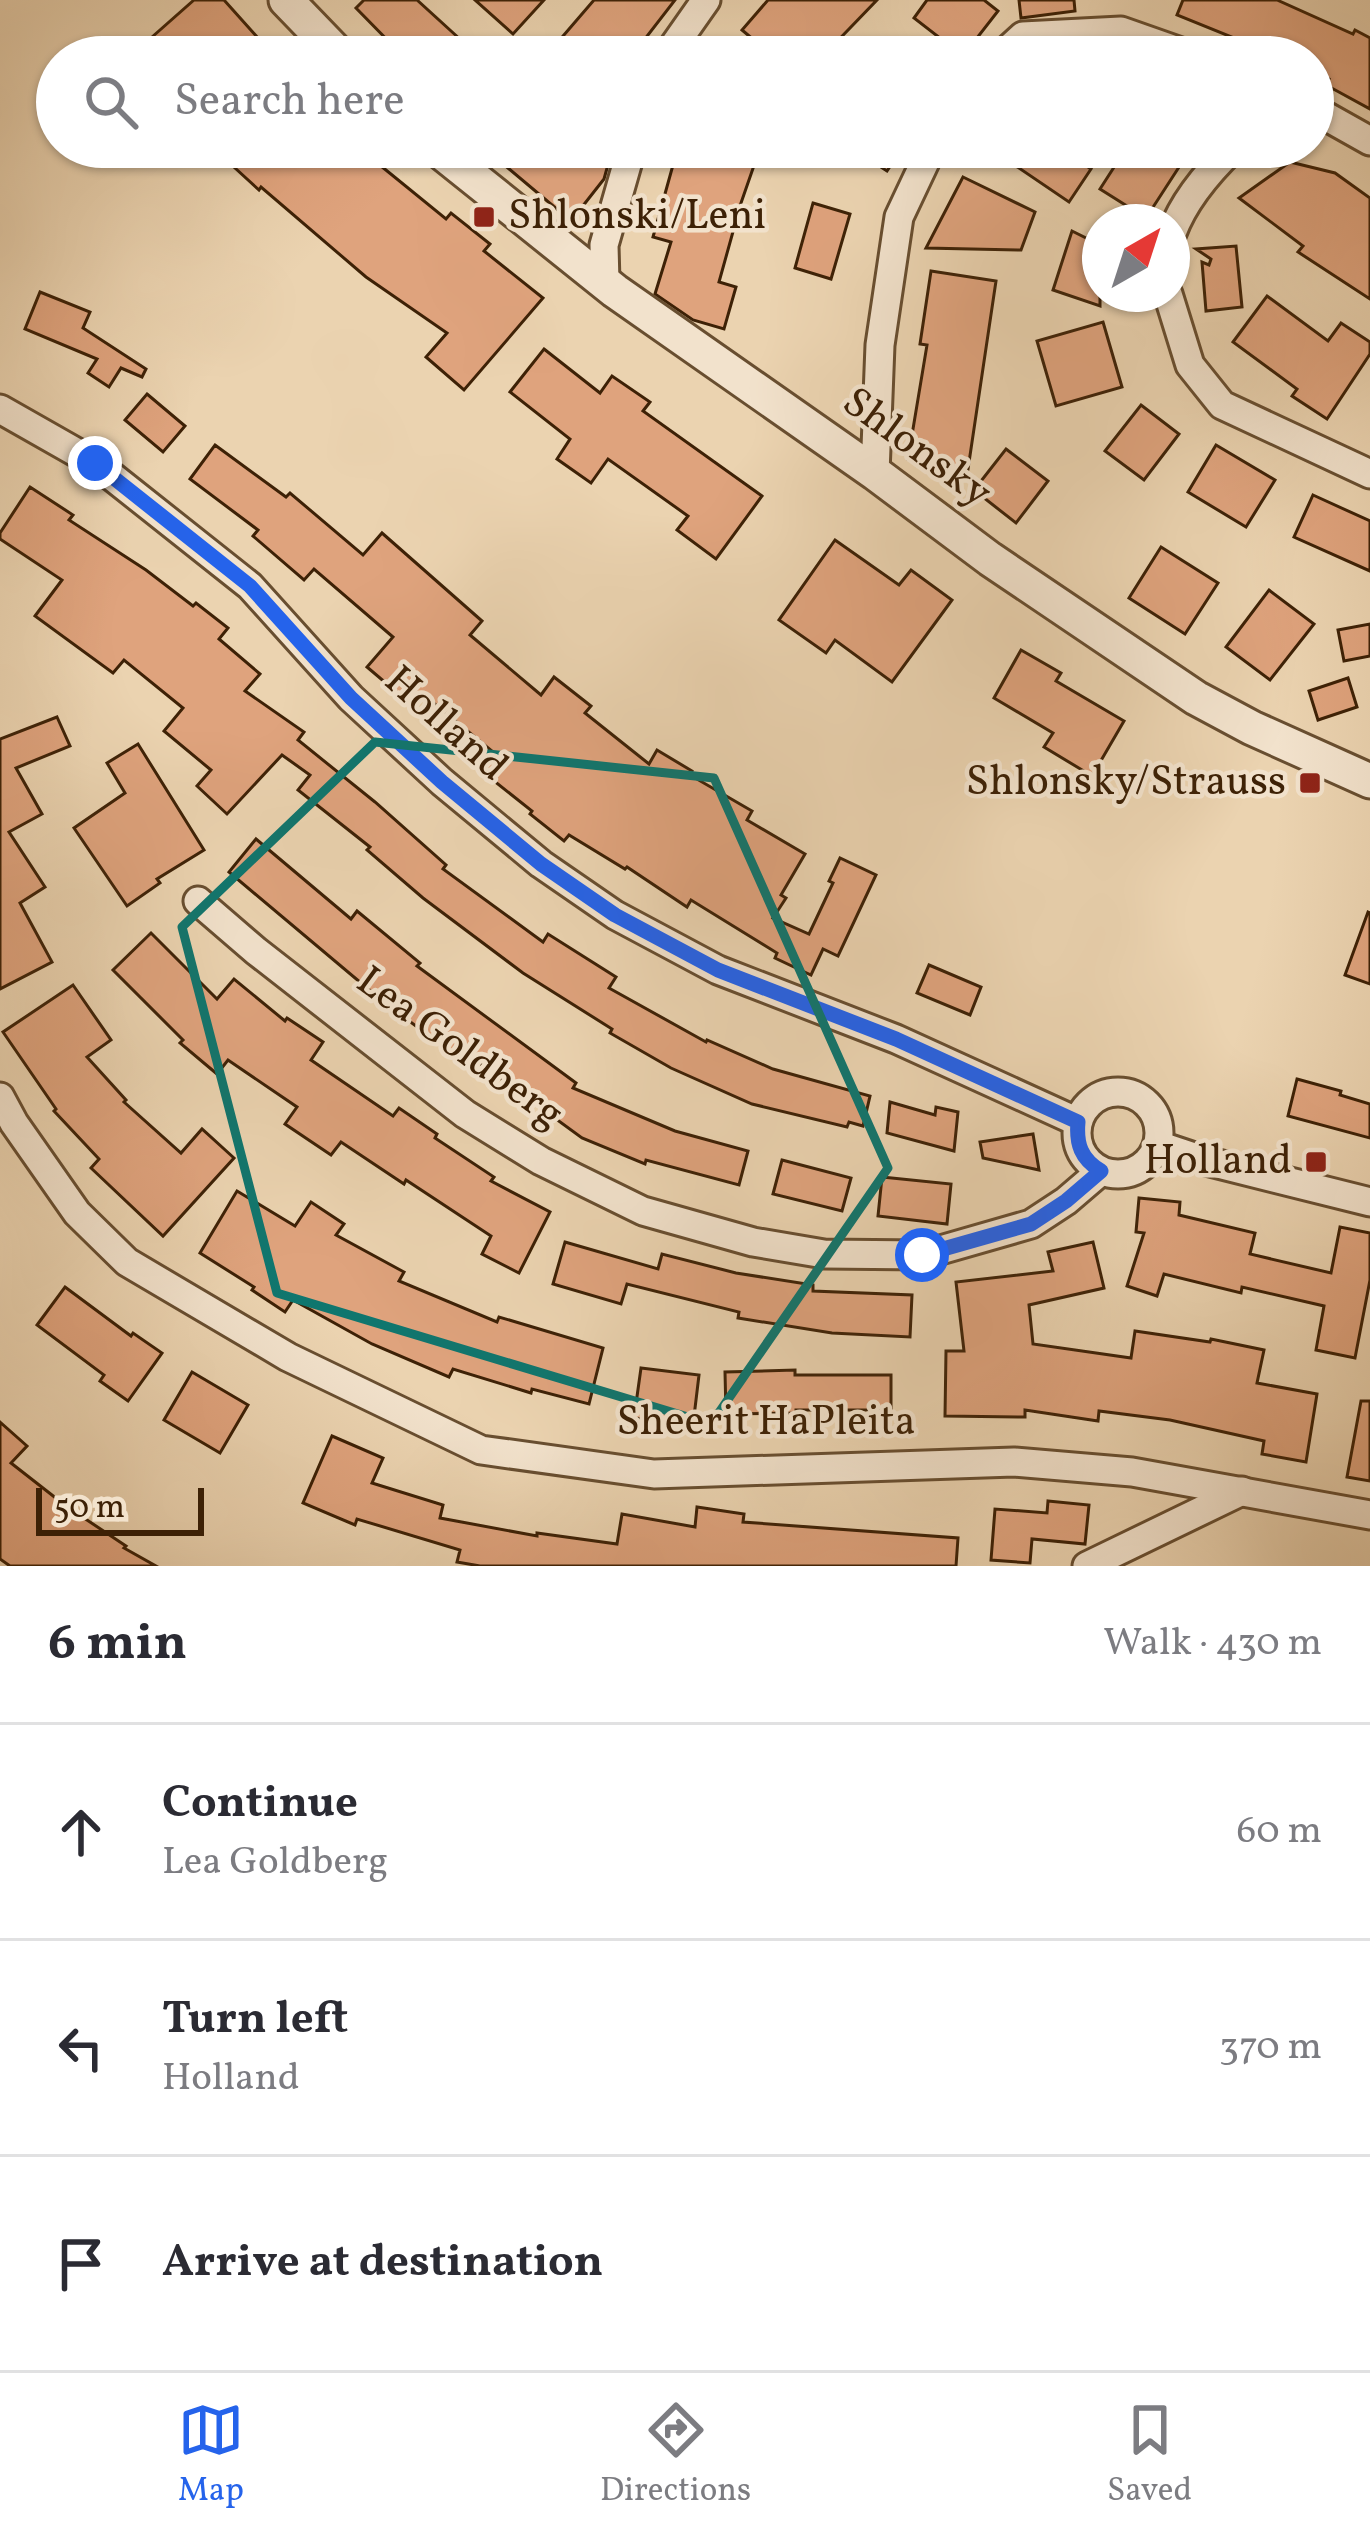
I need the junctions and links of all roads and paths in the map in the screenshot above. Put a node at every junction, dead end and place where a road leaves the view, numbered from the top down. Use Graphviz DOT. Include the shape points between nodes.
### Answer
graph roads {
  1 [pos="286,0"];
  2 [pos="706,0"];
  3 [pos="321,36"];
  4 [pos="681,36"];
  5 [pos="1023,36"];
  6 [pos="1133,36"];
  7 [pos="1334,121"];
  8 [pos="1370,141"];
  9 [pos="461,168"];
  10 [pos="626,168"];
  11 [pos="922,168"];
  12 [pos="1212,168"];
  13 [pos="1187,204"];
  14 [pos="605,282"];
  15 [pos="1174,312"];
  16 [pos="0,409"];
  17 [pos="875,473"];
  18 [pos="1370,474"];
  19 [pos="1370,782"];
  20 [pos="198,901"];
  21 [pos="0,1097"];
  22 [pos="1078,1122"];
  23 [pos="1158,1145"];
  24 [pos="1101,1171"];
  25 [pos="1370,1202"];
  26 [pos="1242,1491"];
  27 [pos="1370,1515"];
  28 [pos="1088,1566"];
  1 -- 3 [label="street"];
  2 -- 4 [label="street"];
  5 -- 6 [label="street"];
  7 -- 8 [label="street"];
  9 -- 14 [label="street, Shlonsky"];
  10 -- 14 [label="street" via="604,245"];
  11 -- 17 [label="street" via="899,217 880,345"];
  12 -- 13 [label="street"];
  14 -- 17 [label="street, Shlonsky"];
  15 -- 18 [label="street" via="1190,364 1222,405"];
  16 -- 22 [label="street, Holland" via="95,463 250,586 351,698 442,782 615,915 718,970"];
  17 -- 19 [label="street, Shlonsky" via="1196,698"];
  20 -- 24 [label="street, Lea Goldberg" via="465,1114 643,1211 824,1254 922,1255 1031,1224"];
  21 -- 26 [label="street, Sheerit HaPleita" via="77,1213 127,1262 287,1357 481,1450 654,1474 1014,1462"];
  22 -- 23 [label="street" via="1099,1096 1128,1093 1155,1115"];
  22 -- 24 [label="street" via="1077,1143"];
  23 -- 24 [label="street" via="1136,1171"];
  23 -- 25 [label="street"];
  26 -- 27 [label="street, Sheerit HaPleita"];
  26 -- 28 [label="street"];
}
